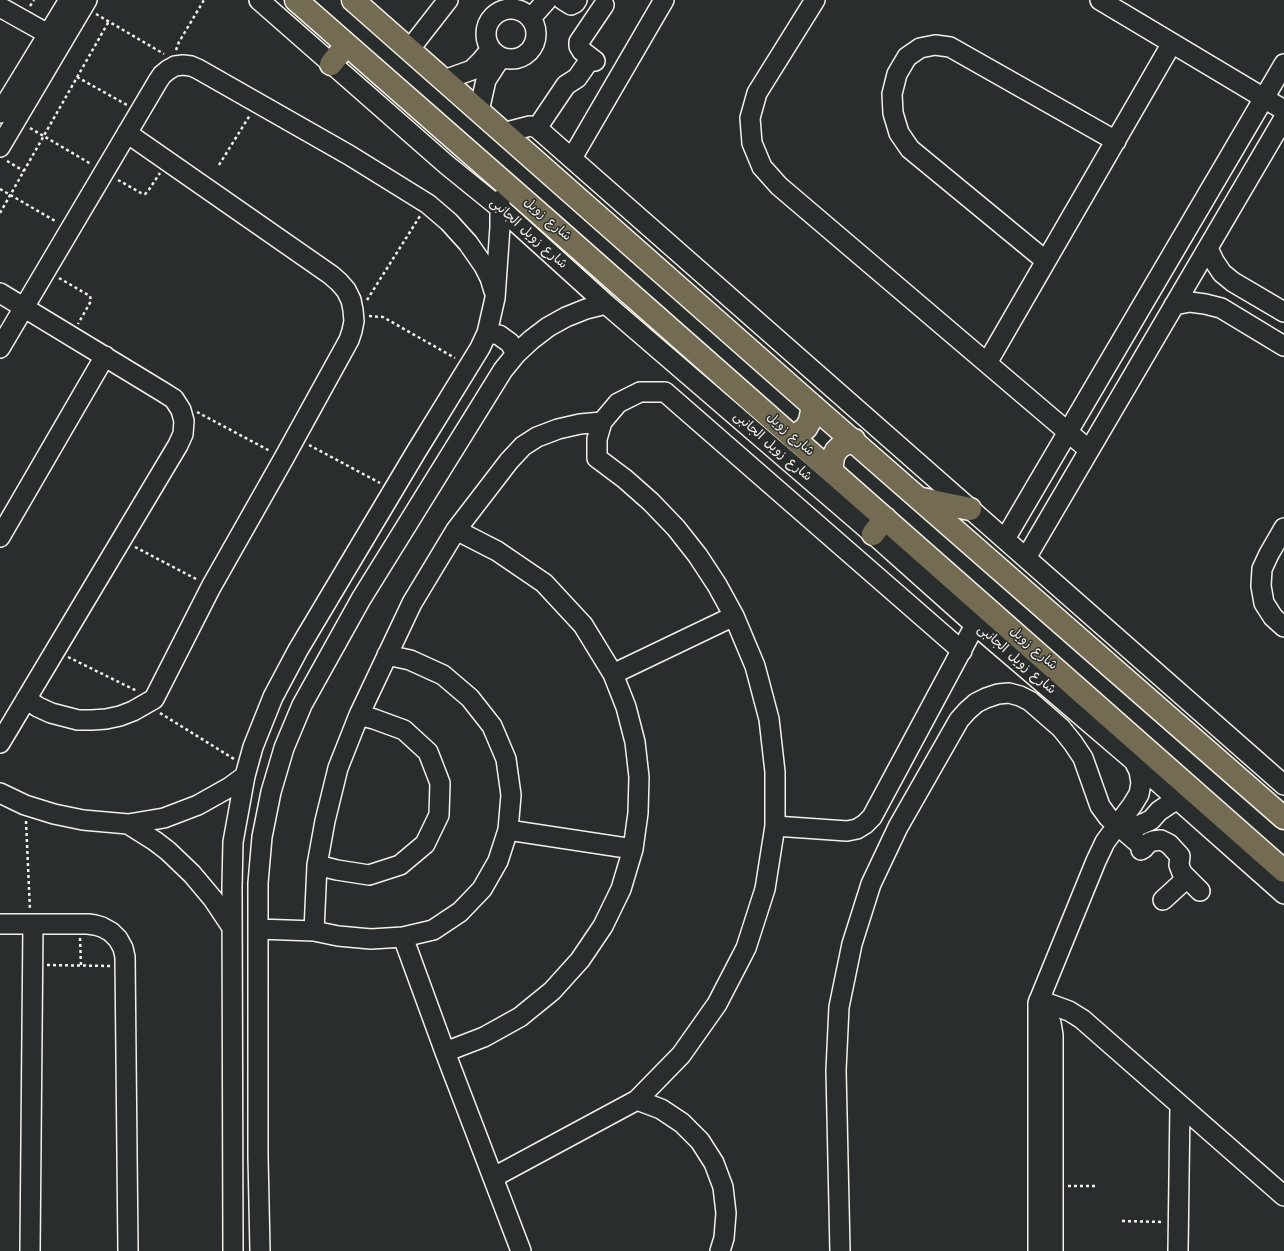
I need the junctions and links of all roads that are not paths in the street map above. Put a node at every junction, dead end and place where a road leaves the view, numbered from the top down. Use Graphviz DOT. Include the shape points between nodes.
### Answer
graph roads {
  1 [pos="259,0"];
  2 [pos="296,0"];
  3 [pos="353,0"];
  4 [pos="448,0"];
  5 [pos="547,0"];
  6 [pos="563,0"];
  7 [pos="577,0"];
  8 [pos="664,0"];
  9 [pos="815,0"];
  10 [pos="1100,0"];
  11 [pos="80,2"];
  12 [pos="604,5"];
  13 [pos="0,6"];
  14 [pos="531,18"];
  15 [pos="48,34"];
  16 [pos="1172,43"];
  17 [pos="346,44"];
  18 [pos="410,50"];
  19 [pos="496,53"];
  20 [pos="330,64"];
  21 [pos="1284,64"];
  22 [pos="444,80"];
  23 [pos="1264,98"];
  24 [pos="1284,110"];
  25 [pos="479,111"];
  26 [pos="0,113"];
  27 [pos="1284,118"];
  28 [pos="537,128"];
  29 [pos="127,133"];
  30 [pos="504,133"];
  31 [pos="1116,141"];
  32 [pos="3,154"];
  33 [pos="572,158"];
  34 [pos="500,179"];
  35 [pos="500,208"];
  36 [pos="1208,248"];
  37 [pos="1046,261"];
  38 [pos="0,293"];
  39 [pos="495,298"];
  40 [pos="606,304"];
  41 [pos="1174,305"];
  42 [pos="24,307"];
  43 [pos="1284,312"];
  44 [pos="487,333"];
  45 [pos="1284,346"];
  46 [pos="0,348"];
  47 [pos="516,354"];
  48 [pos="104,356"];
  49 [pos="987,363"];
  50 [pos="813,406"];
  51 [pos="602,422"];
  52 [pos="1068,432"];
  53 [pos="793,438"];
  54 [pos="854,440"];
  55 [pos="1089,450"];
  56 [pos="832,471"];
  57 [pos="921,499"];
  58 [pos="970,509"];
  59 [pos="879,526"];
  60 [pos="1284,528"];
  61 [pos="456,530"];
  62 [pos="0,537"];
  63 [pos="1005,539"];
  64 [pos="1026,558"];
  65 [pos="734,616"];
  66 [pos="975,625"];
  67 [pos="1284,627"];
  68 [pos="962,651"];
  69 [pos="387,655"];
  70 [pos="613,674"];
  71 [pos="26,699"];
  72 [pos="359,715"];
  73 [pos="0,743"];
  74 [pos="1134,761"];
  75 [pos="246,771"];
  76 [pos="1284,785"];
  77 [pos="0,793"];
  78 [pos="1178,800"];
  79 [pos="1284,818"];
  80 [pos="128,824"];
  81 [pos="774,826"];
  82 [pos="1117,826"];
  83 [pos="508,830"];
  84 [pos="633,849"];
  85 [pos="317,866"];
  86 [pos="1284,871"];
  87 [pos="1187,878"];
  88 [pos="1200,891"];
  89 [pos="1284,894"];
  90 [pos="1163,900"];
  91 [pos="0,924"];
  92 [pos="32,924"];
  93 [pos="232,926"];
  94 [pos="258,929"];
  95 [pos="314,931"];
  96 [pos="403,937"];
  97 [pos="1039,1002"];
  98 [pos="445,1052"];
  99 [pos="637,1100"];
  100 [pos="1180,1105"];
  101 [pos="494,1177"];
  102 [pos="1284,1196"];
  103 [pos="30,1251"];
  104 [pos="128,1251"];
  105 [pos="233,1251"];
  106 [pos="260,1251"];
  107 [pos="521,1251"];
  108 [pos="720,1251"];
  109 [pos="840,1251"];
  110 [pos="1038,1251"];
  111 [pos="1053,1251"];
  112 [pos="1178,1251"];
  1 -- 20 [label="street, شارع زويل الجانبى"];
  2 -- 17 [label="main road, شارع زويل"];
  3 -- 18 [label="main road"];
  4 -- 18 [label="street"];
  5 -- 14 [label="street"];
  6 -- 7 [label="street" via="571,5"];
  8 -- 33 [label="street"];
  9 -- 49 [label="street" via="757,93 750,124 752,144 762,167 780,186"];
  10 -- 16 [label="street"];
  11 -- 15 [label="street"];
  11 -- 32 [label="street"];
  12 -- 28 [label="street" via="579,42 582,51 593,59 577,78 566,85"];
  13 -- 15 [label="street"];
  14 -- 19 [label="street" via="536,37 526,54 507,59"];
  14 -- 19 [label="street" via="514,8 495,13 486,30 487,43"];
  15 -- 26 [label="street"];
  16 -- 23 [label="street"];
  16 -- 31 [label="street"];
  17 -- 20 [label="main road"];
  17 -- 34 [label="main road, شارع زويل"];
  18 -- 22 [label="main road"];
  19 -- 22 [label="street" via="472,70"];
  19 -- 25 [label="street" via="486,80"];
  20 -- 35 [label="street, شارع زويل الجانبى"];
  21 -- 23 [label="street"];
  22 -- 25 [label="main road"];
  23 -- 24 [label="street"];
  23 -- 52 [label="street"];
  25 -- 30 [label="main road"];
  27 -- 36 [label="street"];
  28 -- 30 [label="street" via="530,126"];
  28 -- 33 [label="street"];
  29 -- 39 [label="street" via="162,75 175,66 183,65 198,69 370,166 428,204 450,222 476,254 490,278"];
  29 -- 42 [label="street"];
  29 -- 71 [label="street" via="331,275 346,290 352,305 354,321 349,340 150,702 120,716 92,720 51,713"];
  30 -- 50 [label="main road"];
  31 -- 37 [label="street"];
  31 -- 37 [label="street" via="950,47 935,45 920,48 907,57 897,74 892,94 893,113 899,133 910,149"];
  33 -- 58 [label="street"];
  34 -- 35 [label="street"];
  34 -- 53 [label="main road, شارع زويل"];
  35 -- 39 [label="street"];
  35 -- 40 [label="street, شارع زويل الجانبى"];
  36 -- 41 [label="street"];
  36 -- 43 [label="street" via="1222,273"];
  37 -- 49 [label="street"];
  38 -- 42 [label="street"];
  39 -- 44 [label="street"];
  40 -- 47 [label="street" via="586,309 548,327"];
  40 -- 59 [label="street, شارع زويل الجانبى"];
  41 -- 45 [label="street" via="1190,302 1221,308"];
  41 -- 55 [label="street"];
  42 -- 46 [label="street"];
  42 -- 48 [label="street"];
  44 -- 47 [label="street" via="500,335 510,343"];
  44 -- 75 [label="street" via="298,650 273,697"];
  47 -- 94 [label="street" via="503,370 361,599 302,705 284,748 269,799 261,844"];
  48 -- 62 [label="street"];
  48 -- 71 [label="street" via="174,400 181,410 184,421 183,434"];
  49 -- 52 [label="street"];
  50 -- 53 [label="main road" via="806,428"];
  50 -- 54 [label="main road"];
  51 -- 61 [label="street" via="558,429 523,446"];
  51 -- 65 [label="street" via="597,439 596,458 625,479 676,528 698,556"];
  51 -- 68 [label="street" via="618,403 640,392 665,392"];
  52 -- 55 [label="street"];
  52 -- 63 [label="street"];
  53 -- 56 [label="main road, شارع زويل"];
  54 -- 56 [label="main road" via="836,451"];
  54 -- 57 [label="main road"];
  55 -- 64 [label="street"];
  56 -- 59 [label="main road, شارع زويل"];
  57 -- 58 [label="main road"];
  57 -- 79 [label="main road"];
  58 -- 63 [label="street"];
  59 -- 66 [label="street, شارع زويل الجانبى"];
  59 -- 86 [label="main road, شارع زويل"];
  60 -- 67 [label="street" via="1262,569 1260,586 1264,603 1273,617"];
  61 -- 69 [label="street" via="412,603"];
  61 -- 70 [label="street" via="497,551 544,583 583,625"];
  63 -- 64 [label="street"];
  64 -- 76 [label="street"];
  65 -- 70 [label="street"];
  65 -- 81 [label="street" via="755,666 769,718 775,772"];
  66 -- 68 [label="street"];
  66 -- 74 [label="street, شارع زويل الجانبى"];
  68 -- 81 [label="street" via="872,817 865,824 847,831"];
  69 -- 72 [label="street"];
  69 -- 83 [label="street" via="410,660 443,675 470,698 492,726 506,759 511,795"];
  70 -- 84 [label="street" via="626,707 635,742 638,813"];
  71 -- 73 [label="street"];
  72 -- 85 [label="street" via="338,768"];
  72 -- 85 [label="street" via="404,730 428,752 440,783 439,815 425,844 400,866 369,875"];
  74 -- 78 [label="street, شارع زويل الجانبى"];
  74 -- 82 [label="street" via="1141,782 1139,794"];
  75 -- 80 [label="street" via="230,787 198,806 164,818"];
  75 -- 93 [label="street" via="233,842"];
  77 -- 80 [label="street" via="25,805 68,817"];
  78 -- 82 [label="street" via="1151,820 1135,827"];
  78 -- 89 [label="street, شارع زويل الجانبى"];
  80 -- 93 [label="street" via="155,841 180,862 203,886"];
  81 -- 99 [label="street" via="765,889 746,948 717,1004 681,1055"];
  82 -- 87 [label="street" via="1142,849 1156,840 1169,844 1180,856 1180,870"];
  82 -- 97 [label="street" via="1096,860"];
  82 -- 109 [label="street" via="1100,806 1083,758 1073,742 1030,701 1009,693 998,694 976,704 959,720 898,827 872,884 852,944 839,1007 836,1070"];
  83 -- 84 [label="street"];
  83 -- 96 [label="street" via="498,861 482,889 460,912 433,930"];
  84 -- 98 [label="street" via="621,888 603,926 562,981 520,1016 484,1037"];
  85 -- 95 [label="street"];
  87 -- 88 [label="street"];
  87 -- 90 [label="street"];
  91 -- 92 [label="street"];
  92 -- 103 [label="street"];
  92 -- 104 [label="street" via="95,925 111,932 123,948"];
  93 -- 105 [label="street"];
  94 -- 95 [label="street"];
  94 -- 106 [label="street"];
  95 -- 96 [label="street" via="371,940"];
  96 -- 98 [label="street"];
  97 -- 100 [label="street" via="1069,1011 1082,1020"];
  97 -- 110 [label="street"];
  97 -- 111 [label="street" via="1051,1023 1053,1035"];
  98 -- 101 [label="street"];
  99 -- 101 [label="street"];
  99 -- 108 [label="street" via="661,1109 682,1123 700,1141 714,1163 723,1187 726,1213"];
  100 -- 102 [label="street"];
  100 -- 112 [label="street"];
  101 -- 107 [label="street"];
}
